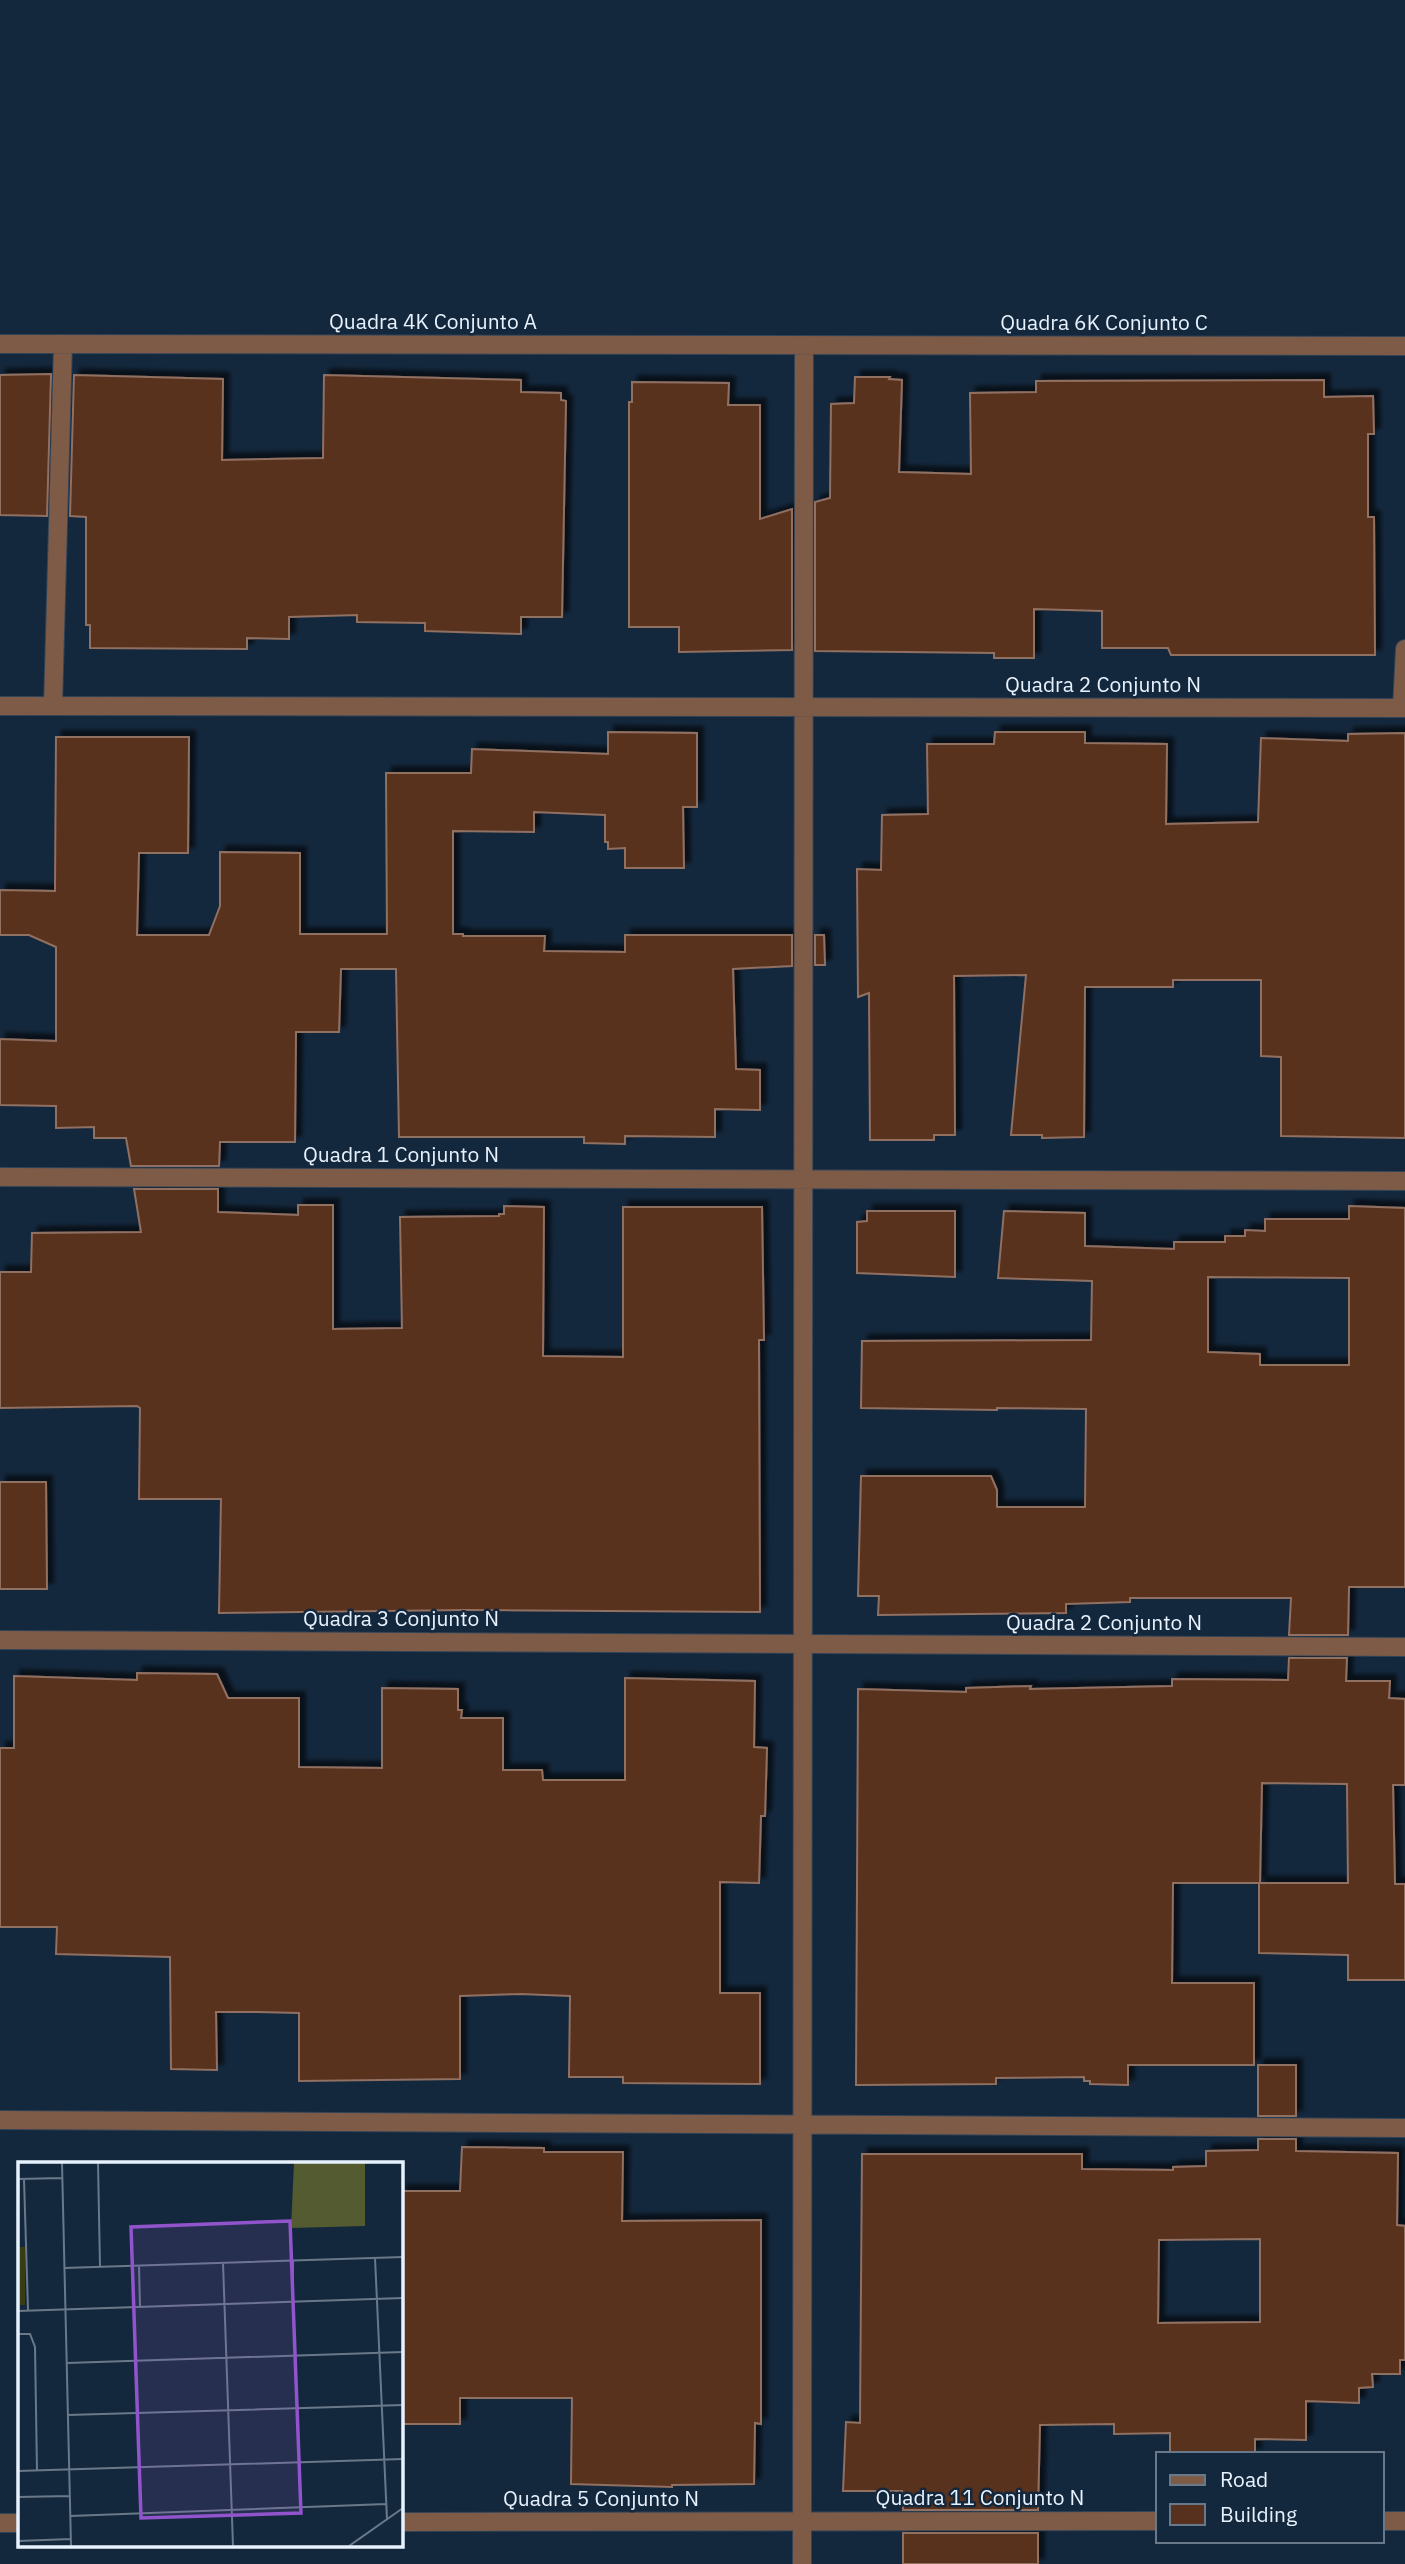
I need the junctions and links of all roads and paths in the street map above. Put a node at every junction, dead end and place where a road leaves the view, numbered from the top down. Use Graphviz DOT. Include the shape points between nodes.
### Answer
graph roads {
  1 [pos="0,344"];
  2 [pos="63,344"];
  3 [pos="804,345"];
  4 [pos="1405,346"];
  5 [pos="1405,649"];
  6 [pos="0,706"];
  7 [pos="53,706"];
  8 [pos="803,707"];
  9 [pos="1404,708"];
  10 [pos="0,1177"];
  11 [pos="803,1179"];
  12 [pos="1405,1181"];
  13 [pos="0,1640"];
  14 [pos="803,1644"];
  15 [pos="1405,1647"];
  16 [pos="0,2120"];
  17 [pos="802,2123"];
  18 [pos="1405,2128"];
  19 [pos="802,2521"];
  20 [pos="1156,2521"];
  21 [pos="1384,2521"];
  22 [pos="1405,2521"];
  23 [pos="402,2522"];
  24 [pos="0,2524"];
  25 [pos="18,2524"];
  26 [pos="802,2564"];
  1 -- 2 [label="street, Quadra 4K Conjunto A"];
  2 -- 3 [label="street, Quadra 4K Conjunto A"];
  2 -- 7 [label="street"];
  3 -- 4 [label="street, Quadra 6K Conjunto C"];
  3 -- 8 [label="street"];
  5 -- 9 [label="street"];
  6 -- 7 [label="street, Quadra 2 Conjunto N"];
  7 -- 8 [label="street, Quadra 2 Conjunto N"];
  8 -- 9 [label="street, Quadra 2 Conjunto N"];
  8 -- 11 [label="street"];
  10 -- 11 [label="street, Quadra 1 Conjunto N"];
  11 -- 12 [label="street"];
  11 -- 14 [label="street"];
  13 -- 14 [label="street, Quadra 3 Conjunto N"];
  14 -- 15 [label="street, Quadra 2 Conjunto N"];
  14 -- 17 [label="street"];
  16 -- 17 [label="street"];
  17 -- 18 [label="street"];
  17 -- 19 [label="street"];
  19 -- 20 [label="street, Quadra 11 Conjunto N"];
  19 -- 23 [label="street, Quadra 5 Conjunto N"];
  19 -- 26 [label="street"];
  21 -- 22 [label="street"];
  24 -- 25 [label="street"];
}
